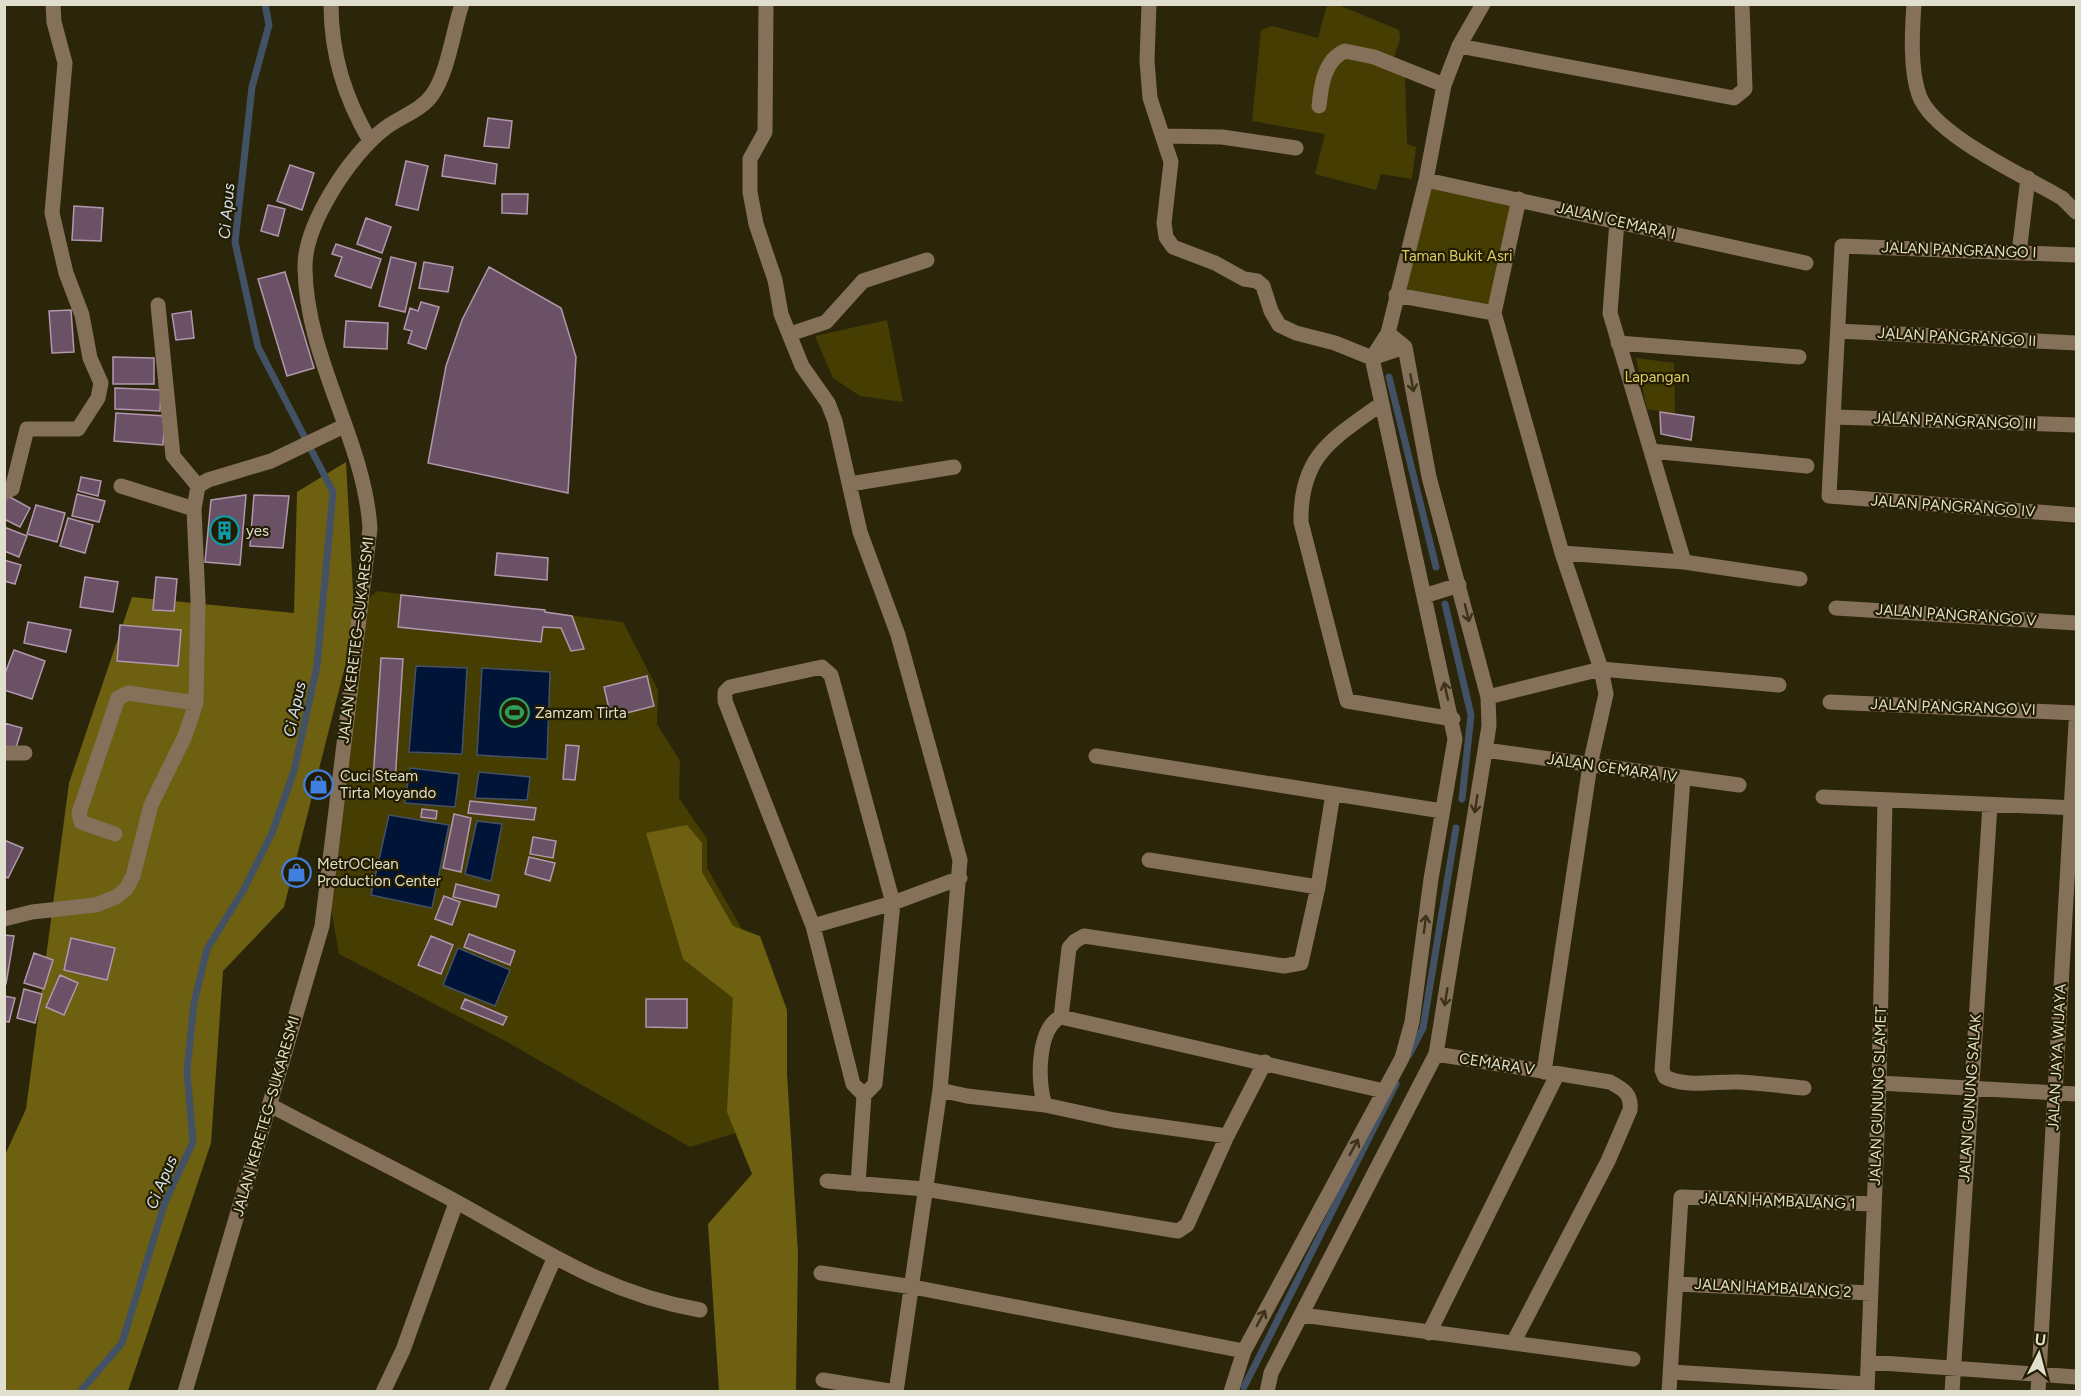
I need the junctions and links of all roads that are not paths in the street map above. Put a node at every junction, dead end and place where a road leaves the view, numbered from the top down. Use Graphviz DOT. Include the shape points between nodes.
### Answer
graph roads {
  1 [pos="53,4"];
  2 [pos="331,4"];
  3 [pos="462,4"];
  4 [pos="766,4"];
  5 [pos="1149,4"];
  6 [pos="1483,4"];
  7 [pos="1742,4"];
  8 [pos="1914,4"];
  9 [pos="1459,46"];
  10 [pos="1444,85"];
  11 [pos="1319,106"];
  12 [pos="1163,136"];
  13 [pos="370,141"];
  14 [pos="1296,148"];
  15 [pos="2028,178"];
  16 [pos="1426,180"];
  17 [pos="1519,199"];
  18 [pos="2076,212"];
  19 [pos="1617,221"];
  20 [pos="2019,253"];
  21 [pos="2076,255"];
  22 [pos="927,260"];
  23 [pos="1806,263"];
  24 [pos="1396,295"];
  25 [pos="158,305"];
  26 [pos="1494,313"];
  27 [pos="1838,331"];
  28 [pos="1388,333"];
  29 [pos="790,334"];
  30 [pos="1618,343"];
  31 [pos="2076,343"];
  32 [pos="1405,347"];
  33 [pos="1799,357"];
  34 [pos="1372,358"];
  35 [pos="1381,405"];
  36 [pos="1834,417"];
  37 [pos="2076,425"];
  38 [pos="344,426"];
  39 [pos="1651,451"];
  40 [pos="1807,466"];
  41 [pos="954,467"];
  42 [pos="850,484"];
  43 [pos="121,486"];
  44 [pos="198,486"];
  45 [pos="4,492"];
  46 [pos="194,509"];
  47 [pos="2076,515"];
  48 [pos="1562,553"];
  49 [pos="1684,562"];
  50 [pos="1800,579"];
  51 [pos="1454,587"];
  52 [pos="1428,594"];
  53 [pos="1836,608"];
  54 [pos="2076,623"];
  55 [pos="1601,669"];
  56 [pos="1779,685"];
  57 [pos="1488,697"];
  58 [pos="1830,702"];
  59 [pos="196,703"];
  60 [pos="2076,713"];
  61 [pos="1453,719"];
  62 [pos="2076,723"];
  63 [pos="1485,750"];
  64 [pos="4,753"];
  65 [pos="25,753"];
  66 [pos="1096,756"];
  67 [pos="1590,765"];
  68 [pos="1683,778"];
  69 [pos="1739,785"];
  70 [pos="1333,794"];
  71 [pos="1823,797"];
  72 [pos="1885,800"];
  73 [pos="1990,805"];
  74 [pos="2074,808"];
  75 [pos="1442,811"];
  76 [pos="116,834"];
  77 [pos="1149,860"];
  78 [pos="960,878"];
  79 [pos="1318,887"];
  80 [pos="893,903"];
  81 [pos="4,919"];
  82 [pos="813,926"];
  83 [pos="1061,1017"];
  84 [pos="1436,1054"];
  85 [pos="1265,1062"];
  86 [pos="1551,1073"];
  87 [pos="1879,1083"];
  88 [pos="1804,1088"];
  89 [pos="1970,1088"];
  90 [pos="1384,1091"];
  91 [pos="2055,1092"];
  92 [pos="953,1093"];
  93 [pos="2076,1094"];
  94 [pos="864,1095"];
  95 [pos="270,1105"];
  96 [pos="1045,1105"];
  97 [pos="1227,1136"];
  98 [pos="827,1181"];
  99 [pos="858,1184"];
  100 [pos="925,1189"];
  101 [pos="456,1203"];
  102 [pos="1874,1204"];
  103 [pos="554,1259"];
  104 [pos="821,1272"];
  105 [pos="1676,1284"];
  106 [pos="913,1287"];
  107 [pos="1871,1293"];
  108 [pos="700,1310"];
  109 [pos="1302,1315"];
  110 [pos="1429,1333"];
  111 [pos="1513,1343"];
  112 [pos="1244,1351"];
  113 [pos="1634,1359"];
  114 [pos="1868,1362"];
  115 [pos="1953,1368"];
  116 [pos="1671,1372"];
  117 [pos="2039,1374"];
  118 [pos="2076,1377"];
  119 [pos="824,1380"];
  120 [pos="1867,1388"];
  121 [pos="185,1392"];
  122 [pos="383,1392"];
  123 [pos="496,1392"];
  124 [pos="896,1392"];
  125 [pos="1231,1392"];
  126 [pos="1267,1392"];
  127 [pos="1670,1392"];
  128 [pos="1952,1392"];
  129 [pos="2038,1392"];
  1 -- 45 [label="street" via="64,63 52,213 66,273 82,315 90,358 101,383 98,398 78,429 27,429 12,489"];
  2 -- 13 [label="street" via="335,57 345,92"];
  3 -- 13 [label="street, JALAN KERETEG–SUKARESMI" via="443,71 431,97"];
  4 -- 29 [label="street" via="765,132 750,159 750,192 781,314"];
  5 -- 12 [label="street" via="1150,98"];
  6 -- 9 [label="street"];
  7 -- 9 [label="street" via="1745,89 1734,98"];
  8 -- 15 [label="street" via="1914,75 1927,111 1949,132"];
  9 -- 10 [label="street"];
  10 -- 11 [label="street" via="1374,57 1345,51 1332,61 1324,76"];
  10 -- 16 [label="street"];
  12 -- 14 [label="street" via="1222,137"];
  12 -- 34 [label="street" via="1171,162 1164,223 1166,237 1173,246 1244,279 1257,281 1263,286 1279,325"];
  13 -- 38 [label="street, JALAN KERETEG–SUKARESMI" via="340,180 312,230 306,250 311,316"];
  15 -- 18 [label="street" via="2062,198"];
  15 -- 20 [label="street"];
  16 -- 17 [label="street, JALAN CEMARA I"];
  16 -- 24 [label="street"];
  17 -- 19 [label="street, JALAN CEMARA I"];
  17 -- 26 [label="street"];
  19 -- 23 [label="street, JALAN CEMARA I"];
  19 -- 30 [label="street" via="1610,313"];
  20 -- 21 [label="street, JALAN PANGRANGO I"];
  20 -- 27 [label="street, JALAN PANGRANGO I" via="1842,246"];
  22 -- 29 [label="street" via="862,281 826,322"];
  24 -- 26 [label="street"];
  24 -- 28 [label="street"];
  25 -- 44 [label="street" via="173,456"];
  26 -- 48 [label="street"];
  27 -- 31 [label="street, JALAN PANGRANGO II"];
  27 -- 36 [label="street"];
  28 -- 32 [label="street"];
  28 -- 34 [label="street"];
  29 -- 42 [label="street" via="802,366 828,403"];
  30 -- 33 [label="street"];
  30 -- 39 [label="street"];
  32 -- 34 [label="street"];
  32 -- 51 [label="street, one-way"];
  34 -- 35 [label="street"];
  35 -- 52 [label="street"];
  35 -- 61 [label="street" via="1332,439 1318,455 1303,493 1301,522 1347,701"];
  36 -- 37 [label="street, JALAN PANGRANGO III"];
  36 -- 47 [label="street, JALAN PANGRANGO IV" via="1829,496"];
  38 -- 44 [label="street" via="271,461"];
  38 -- 95 [label="street, JALAN KERETEG–SUKARESMI" via="363,481 370,528 322,926"];
  39 -- 40 [label="street"];
  39 -- 49 [label="street"];
  41 -- 42 [label="street"];
  42 -- 78 [label="street" via="860,532 898,635 931,749 960,860"];
  43 -- 46 [label="street"];
  44 -- 46 [label="street"];
  46 -- 59 [label="street"];
  48 -- 49 [label="street"];
  48 -- 55 [label="street"];
  49 -- 50 [label="street"];
  51 -- 52 [label="street"];
  51 -- 57 [label="street, one-way"];
  61 -- 52 [label="street, one-way"];
  53 -- 54 [label="street, JALAN PANGRANGO V"];
  55 -- 56 [label="street"];
  55 -- 57 [label="street"];
  55 -- 67 [label="street" via="1606,694"];
  57 -- 63 [label="street"];
  58 -- 60 [label="street, JALAN PANGRANGO VI"];
  59 -- 76 [label="street" via="128,693 118,698 79,813 81,822 87,826"];
  59 -- 81 [label="street" via="185,736 151,805 126,889 96,905"];
  61 -- 75 [label="street" via="1455,740"];
  62 -- 74 [label="street, JALAN JAYA WIJAYA"];
  63 -- 67 [label="street, JALAN CEMARA IV"];
  63 -- 84 [label="street, one-way"];
  64 -- 65 [label="street"];
  66 -- 70 [label="street"];
  67 -- 68 [label="street, JALAN CEMARA IV"];
  67 -- 86 [label="street"];
  68 -- 69 [label="street, JALAN CEMARA IV"];
  68 -- 88 [label="street" via="1662,1070 1671,1080"];
  70 -- 75 [label="street"];
  70 -- 79 [label="street"];
  71 -- 72 [label="street"];
  72 -- 73 [label="street"];
  72 -- 87 [label="street, JALAN GUNUNG SLAMET"];
  73 -- 74 [label="street"];
  73 -- 89 [label="street, JALAN GUNUNG SALAK"];
  74 -- 91 [label="street, JALAN JAYA WIJAYA"];
  90 -- 75 [label="street, one-way" via="1402,1058 1412,1022"];
  77 -- 79 [label="street"];
  78 -- 80 [label="street"];
  78 -- 92 [label="street"];
  79 -- 83 [label="street" via="1301,963 1294,966 1084,936 1070,948"];
  80 -- 82 [label="street"];
  80 -- 82 [label="street" via="831,675 822,667 810,668 730,687 724,692 725,701"];
  80 -- 94 [label="street" via="875,1084"];
  82 -- 94 [label="street" via="854,1084"];
  83 -- 85 [label="street"];
  83 -- 96 [label="street" via="1050,1026 1040,1062 1040,1093"];
  84 -- 86 [label="street, CEMARA V"];
  84 -- 109 [label="street"];
  85 -- 90 [label="street"];
  85 -- 97 [label="street"];
  86 -- 110 [label="street"];
  86 -- 111 [label="street, CEMARA V" via="1610,1082 1629,1094 1630,1110 1608,1161"];
  87 -- 89 [label="street"];
  87 -- 102 [label="street, JALAN GUNUNG SLAMET"];
  89 -- 91 [label="street"];
  89 -- 115 [label="street, JALAN GUNUNG SALAK"];
  112 -- 90 [label="street, one-way"];
  91 -- 93 [label="street"];
  91 -- 117 [label="street, JALAN JAYA WIJAYA"];
  92 -- 96 [label="street"];
  92 -- 100 [label="street"];
  94 -- 99 [label="street"];
  95 -- 101 [label="street"];
  95 -- 121 [label="street, JALAN KERETEG–SUKARESMI"];
  96 -- 97 [label="street" via="1114,1120"];
  97 -- 100 [label="street" via="1187,1225 1178,1231"];
  98 -- 99 [label="street"];
  99 -- 100 [label="street"];
  100 -- 106 [label="street"];
  101 -- 103 [label="street"];
  101 -- 122 [label="street"];
  102 -- 105 [label="street, JALAN HAMBALANG 1" via="1681,1197"];
  102 -- 107 [label="street, JALAN GUNUNG SLAMET"];
  103 -- 108 [label="street" via="629,1292"];
  103 -- 123 [label="street"];
  104 -- 106 [label="street"];
  105 -- 107 [label="street, JALAN HAMBALANG 2"];
  105 -- 116 [label="street"];
  106 -- 112 [label="street"];
  106 -- 124 [label="street"];
  107 -- 114 [label="street, JALAN GUNUNG SLAMET"];
  109 -- 110 [label="street"];
  109 -- 126 [label="street" via="1271,1373"];
  110 -- 111 [label="street"];
  111 -- 113 [label="street"];
  112 -- 125 [label="street"];
  114 -- 115 [label="street"];
  114 -- 120 [label="street, JALAN GUNUNG SLAMET"];
  115 -- 117 [label="street"];
  115 -- 128 [label="street, JALAN GUNUNG SALAK"];
  116 -- 120 [label="street"];
  116 -- 127 [label="street"];
  117 -- 118 [label="street"];
  117 -- 129 [label="street, JALAN JAYA WIJAYA"];
  119 -- 124 [label="street"];
}
